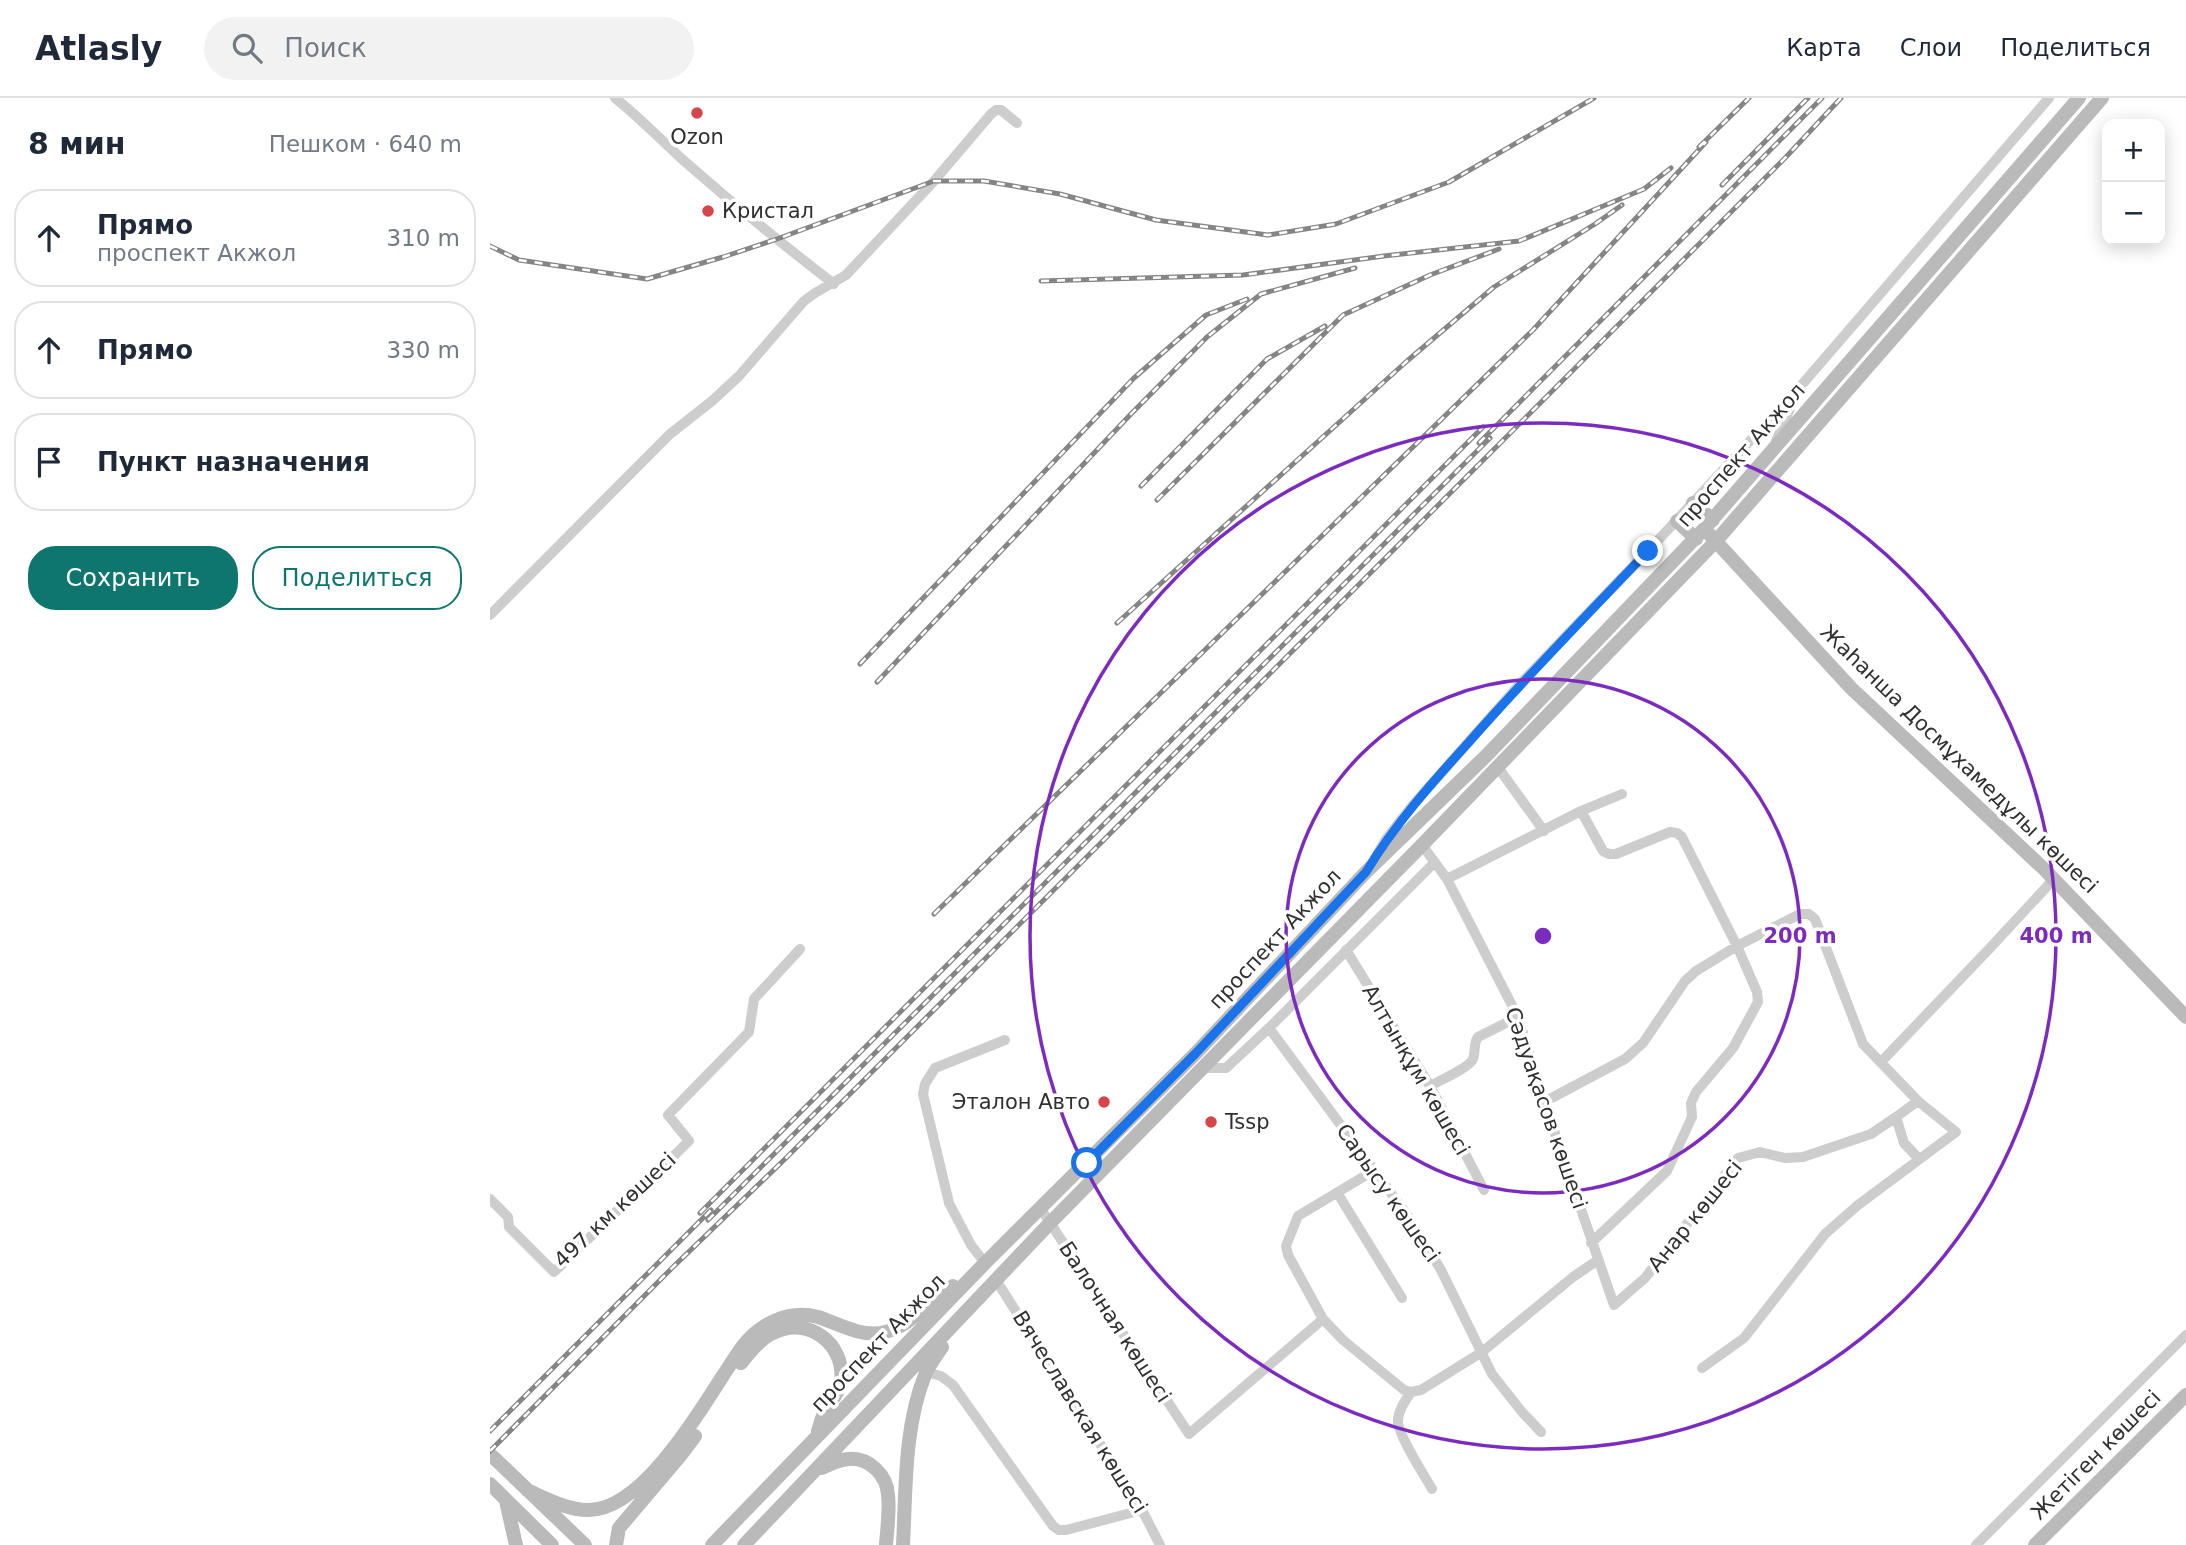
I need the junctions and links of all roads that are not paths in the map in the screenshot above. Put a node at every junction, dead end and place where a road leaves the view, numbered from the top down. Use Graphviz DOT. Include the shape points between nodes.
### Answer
graph roads {
  1 [pos="615,98"];
  2 [pos="2049,98"];
  3 [pos="2079,98"];
  4 [pos="2102,98"];
  5 [pos="1017,123"];
  6 [pos="2041,141"];
  7 [pos="2055,152"];
  8 [pos="834,284"];
  9 [pos="1799,388"];
  10 [pos="1770,456"];
  11 [pos="1693,503"];
  12 [pos="1676,521"];
  13 [pos="1704,529"];
  14 [pos="1716,541"];
  15 [pos="490,615"];
  16 [pos="1497,766"];
  17 [pos="1622,794"];
  18 [pos="1581,811"];
  19 [pos="1544,831"];
  20 [pos="1422,845"];
  21 [pos="1435,862"];
  22 [pos="1366,872"];
  23 [pos="1447,879"];
  24 [pos="2053,880"];
  25 [pos="1737,946"];
  26 [pos="800,949"];
  27 [pos="1346,950"];
  28 [pos="1518,1017"];
  29 [pos="2186,1017"];
  30 [pos="1269,1028"];
  31 [pos="1005,1040"];
  32 [pos="1881,1062"];
  33 [pos="1202,1068"];
  34 [pos="1430,1086"];
  35 [pos="1918,1101"];
  36 [pos="1544,1102"];
  37 [pos="1896,1118"];
  38 [pos="1919,1159"];
  39 [pos="1373,1171"];
  40 [pos="1484,1190"];
  41 [pos="1338,1194"];
  42 [pos="490,1199"];
  43 [pos="1041,1209"];
  44 [pos="1050,1223"];
  45 [pos="1591,1243"];
  46 [pos="1598,1260"];
  47 [pos="985,1263"];
  48 [pos="970,1278"];
  49 [pos="996,1280"];
  50 [pos="1402,1298"];
  51 [pos="1614,1304"];
  52 [pos="962,1317"];
  53 [pos="1323,1319"];
  54 [pos="2186,1335"];
  55 [pos="1482,1352"];
  56 [pos="1702,1368"];
  57 [pos="926,1372"];
  58 [pos="1411,1392"];
  59 [pos="2186,1395"];
  60 [pos="1541,1432"];
  61 [pos="816,1436"];
  62 [pos="490,1454"];
  63 [pos="814,1471"];
  64 [pos="522,1485"];
  65 [pos="1432,1489"];
  66 [pos="499,1493"];
  67 [pos="1142,1510"];
  68 [pos="516,1545"];
  69 [pos="552,1545"];
  70 [pos="585,1545"];
  71 [pos="616,1545"];
  72 [pos="712,1545"];
  73 [pos="744,1545"];
  74 [pos="886,1545"];
  75 [pos="903,1545"];
  76 [pos="1160,1545"];
  77 [pos="1976,1545"];
  78 [pos="2035,1545"];
  1 -- 8 [label="street"];
  2 -- 9 [label="street"];
  3 -- 6 [label="main road, проспект Акжол"];
  4 -- 7 [label="main road, проспект Акжол"];
  5 -- 8 [label="street" via="1001,110 991,114 898,220"];
  6 -- 7 [label="main road"];
  6 -- 10 [label="main road, проспект Акжол"];
  7 -- 14 [label="main road, проспект Акжол"];
  8 -- 15 [label="street" via="804,301 739,376 670,434"];
  9 -- 10 [label="street"];
  9 -- 11 [label="street"];
  10 -- 13 [label="main road, проспект Акжол"];
  11 -- 12 [label="street"];
  11 -- 13 [label="main road"];
  12 -- 13 [label="main road"];
  12 -- 22 [label="street" via="1465,746 1396,826"];
  13 -- 14 [label="main road, Жаһанша Досмұхамедұлы көшесі"];
  13 -- 22 [label="main road, проспект Акжол" via="1486,756"];
  14 -- 16 [label="main road, проспект Акжол"];
  14 -- 24 [label="main road, Жаһанша Досмұхамедұлы көшесі" via="1851,688"];
  16 -- 19 [label="street"];
  16 -- 20 [label="main road, проспект Акжол"];
  17 -- 18 [label="street"];
  18 -- 19 [label="street"];
  18 -- 25 [label="street" via="1609,854 1670,832 1682,837"];
  19 -- 23 [label="street"];
  20 -- 21 [label="street, Сәдуақасов көшесі"];
  20 -- 33 [label="main road, проспект Акжол"];
  21 -- 23 [label="street, Сәдуақасов көшесі"];
  21 -- 27 [label="street"];
  22 -- 43 [label="main road, проспект Акжол"];
  23 -- 28 [label="street, Сәдуақасов көшесі"];
  24 -- 29 [label="main road, Жаһанша Досмұхамедұлы көшесі"];
  24 -- 32 [label="street"];
  25 -- 32 [label="street" via="1800,914 1809,914 1815,919 1863,1044"];
  25 -- 36 [label="street" via="1685,981 1643,1043 1625,1059"];
  25 -- 45 [label="street" via="1758,1002 1733,1048 1696,1092 1692,1117 1667,1171"];
  26 -- 42 [label="street, 497 км көшесі" via="754,999 749,1032 668,1115 689,1141 554,1272 509,1227 508,1217"];
  27 -- 30 [label="street"];
  27 -- 34 [label="street, Алтынқұм көшесі"];
  28 -- 34 [label="street" via="1478,1037 1470,1063"];
  28 -- 36 [label="street, Сәдуақасов көшесі"];
  30 -- 33 [label="street" via="1226,1068"];
  30 -- 39 [label="street, Сарысу көшесі"];
  31 -- 47 [label="street" via="935,1068 923,1094 949,1203"];
  32 -- 35 [label="street"];
  33 -- 44 [label="main road, проспект Акжол"];
  34 -- 40 [label="street, Алтынқұм көшесі"];
  35 -- 37 [label="street, Анар көшесі"];
  35 -- 38 [label="street" via="1956,1132"];
  36 -- 45 [label="street, Сәдуақасов көшесі"];
  37 -- 38 [label="street" via="1904,1143"];
  37 -- 51 [label="street, Анар көшесі" via="1871,1134 1803,1157 1760,1152 1738,1158 1645,1278"];
  38 -- 56 [label="street" via="1825,1234 1744,1338"];
  39 -- 41 [label="street"];
  39 -- 55 [label="street, Сарысу көшесі" via="1441,1270"];
  41 -- 50 [label="street"];
  41 -- 53 [label="street" via="1298,1216 1286,1246"];
  43 -- 44 [label="street, Балочная көшесі"];
  43 -- 47 [label="main road, проспект Акжол"];
  44 -- 49 [label="main road, проспект Акжол"];
  44 -- 53 [label="street, Балочная көшесі" via="1189,1434"];
  45 -- 46 [label="street, Сәдуақасов көшесі"];
  46 -- 51 [label="street, Сәдуақасов көшесі"];
  46 -- 55 [label="street"];
  47 -- 48 [label="main road, проспект Акжол"];
  48 -- 61 [label="main road, проспект Акжол"];
  48 -- 64 [label="main road" via="948,1288 918,1315 880,1333 861,1333 798,1314 765,1325 742,1347 683,1438 629,1495 611,1505 588,1510 567,1506"];
  49 -- 52 [label="main road, проспект Акжол"];
  49 -- 67 [label="street, Вячеславская көшесі"];
  52 -- 57 [label="main road"];
  52 -- 63 [label="main road, проспект Акжол"];
  53 -- 58 [label="street" via="1352,1348"];
  54 -- 77 [label="street"];
  55 -- 58 [label="street"];
  55 -- 60 [label="street, Сарысу көшесі" via="1492,1374"];
  57 -- 67 [label="street" via="953,1385 1059,1530"];
  57 -- 75 [label="main road" via="910,1439"];
  58 -- 65 [label="street" via="1398,1422"];
  59 -- 78 [label="main road, Жетіген көшесі"];
  61 -- 71 [label="main road" via="841,1384 838,1353 813,1330 782,1329 750,1351 691,1442 619,1528"];
  61 -- 72 [label="main road, проспект Акжол"];
  62 -- 64 [label="main road"];
  63 -- 73 [label="main road, проспект Акжол"];
  63 -- 74 [label="main road" via="849,1459 865,1461 876,1470 888,1493"];
  64 -- 70 [label="main road"];
  66 -- 68 [label="main road"];
  66 -- 69 [label="main road"];
  67 -- 76 [label="street, Вячеславская көшесі"];
}
